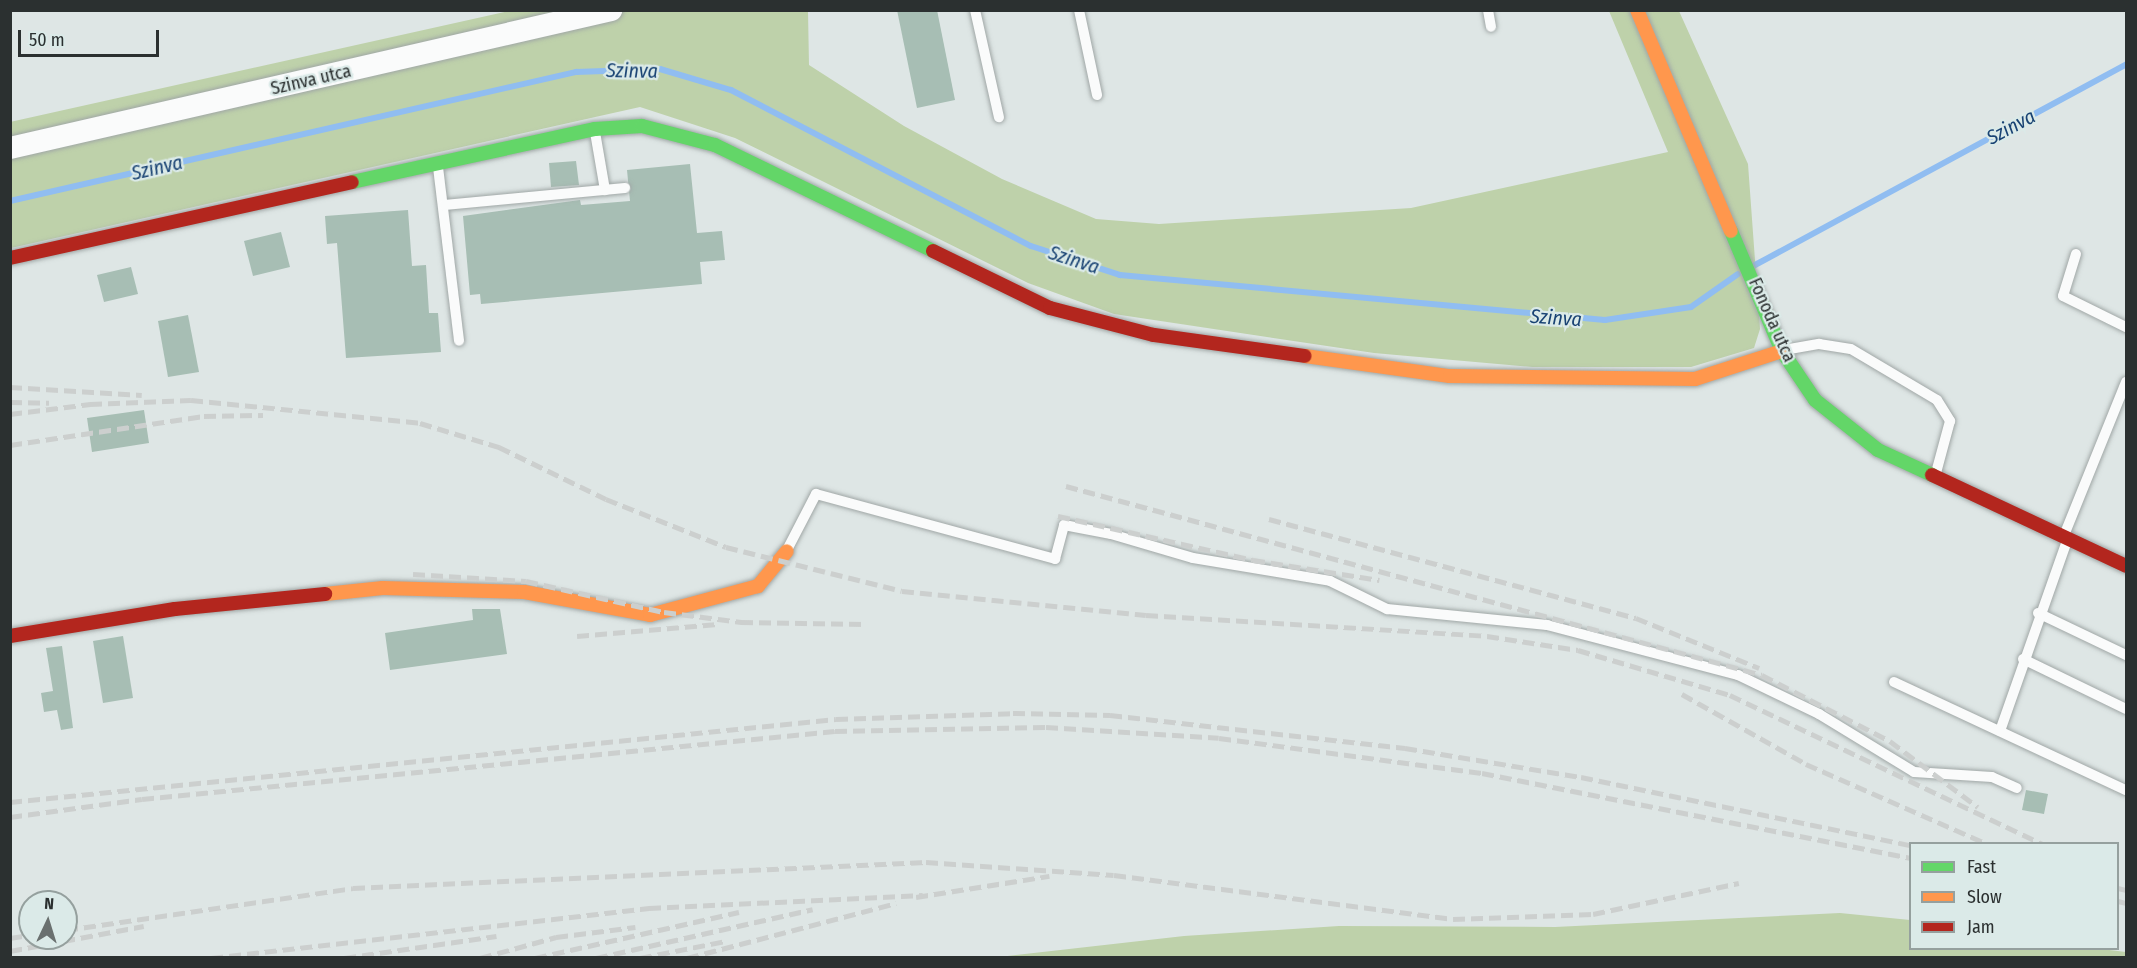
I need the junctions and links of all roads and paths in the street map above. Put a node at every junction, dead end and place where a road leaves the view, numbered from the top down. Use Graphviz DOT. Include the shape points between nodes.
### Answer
graph roads {
  1 [pos="611,10"];
  2 [pos="975,10"];
  3 [pos="1079,10"];
  4 [pos="1488,10"];
  5 [pos="1636,10"];
  6 [pos="561,16"];
  7 [pos="1491,27"];
  8 [pos="1097,95"];
  9 [pos="999,117"];
  10 [pos="598,128"];
  11 [pos="10,148"];
  12 [pos="438,164"];
  13 [pos="625,188"];
  14 [pos="605,190"];
  15 [pos="444,205"];
  16 [pos="2076,254"];
  17 [pos="10,258"];
  18 [pos="2127,327"];
  19 [pos="459,341"];
  20 [pos="1782,351"];
  21 [pos="2127,382"];
  22 [pos="1934,476"];
  23 [pos="2066,537"];
  24 [pos="787,551"];
  25 [pos="2127,566"];
  26 [pos="2038,613"];
  27 [pos="10,636"];
  28 [pos="2127,655"];
  29 [pos="2023,659"];
  30 [pos="1894,682"];
  31 [pos="2127,709"];
  32 [pos="2000,731"];
  33 [pos="2017,788"];
  34 [pos="2127,790"];
  1 -- 6 [label="street, Szinva utca"];
  2 -- 9 [label="lane"];
  3 -- 8 [label="lane"];
  4 -- 7 [label="lane"];
  5 -- 20 [label="street, Fonoda utca"];
  6 -- 11 [label="street, Szinva utca"];
  10 -- 12 [label="street"];
  10 -- 14 [label="lane"];
  10 -- 20 [label="street" via="642,126 715,145 1050,308 1154,335 1450,376 1695,379"];
  12 -- 15 [label="lane"];
  12 -- 17 [label="street"];
  13 -- 14 [label="lane"];
  14 -- 15 [label="lane"];
  15 -- 19 [label="lane"];
  16 -- 18 [label="lane" via="2063,296"];
  20 -- 22 [label="street, Fonoda utca" via="1815,400 1842,425"];
  20 -- 22 [label="lane" via="1806,344 1851,349 1936,400 1950,421"];
  21 -- 23 [label="lane"];
  22 -- 23 [label="street, Fonoda utca"];
  23 -- 25 [label="street, Fonoda utca"];
  23 -- 26 [label="lane"];
  24 -- 27 [label="street" via="758,586 650,615 512,591 383,588 175,609"];
  24 -- 33 [label="lane" via="816,494 1055,559 1064,525 1111,534 1193,558 1330,581 1387,609 1547,625 1738,675 1819,714 1914,772 1992,777"];
  26 -- 28 [label="lane"];
  26 -- 29 [label="lane"];
  29 -- 31 [label="lane"];
  29 -- 32 [label="lane"];
  30 -- 32 [label="lane"];
  32 -- 34 [label="lane"];
}
